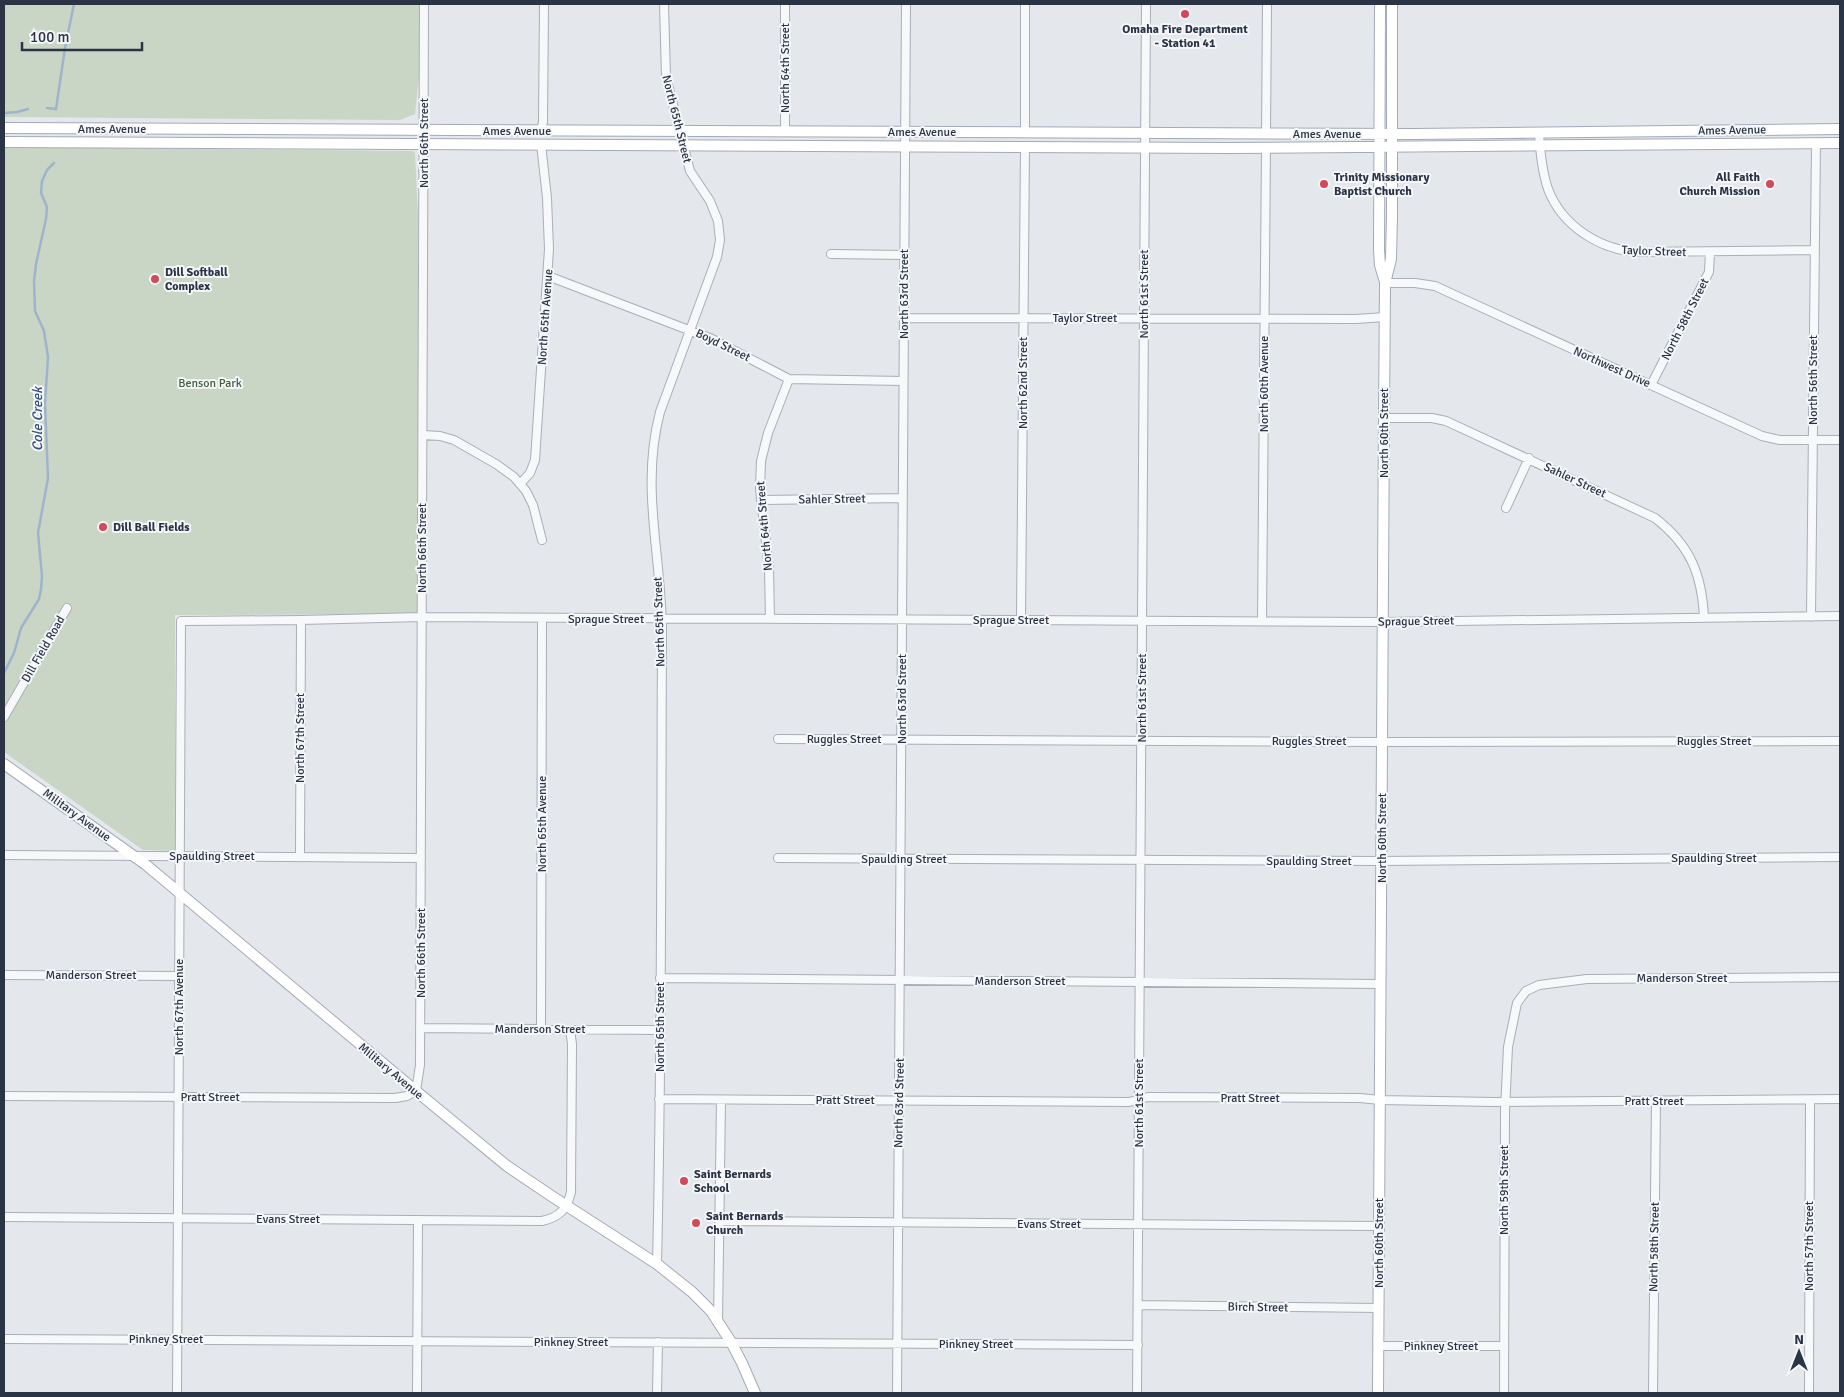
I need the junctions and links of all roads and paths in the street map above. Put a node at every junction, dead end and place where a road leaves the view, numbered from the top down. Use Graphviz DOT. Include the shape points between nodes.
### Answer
graph roads {
  1 [pos="424,4"];
  2 [pos="544,4"];
  3 [pos="664,4"];
  4 [pos="785,4"];
  5 [pos="906,4"];
  6 [pos="1025,4"];
  7 [pos="1146,4"];
  8 [pos="1267,4"];
  9 [pos="1380,4"];
  10 [pos="1392,4"];
  11 [pos="4,128"];
  12 [pos="1840,128"];
  13 [pos="423,131"];
  14 [pos="541,131"];
  15 [pos="680,131"];
  16 [pos="785,132"];
  17 [pos="905,132"];
  18 [pos="1539,132"];
  19 [pos="1025,133"];
  20 [pos="1145,134"];
  21 [pos="1266,134"];
  22 [pos="1379,134"];
  23 [pos="1392,134"];
  24 [pos="4,142"];
  25 [pos="1816,143"];
  26 [pos="1840,143"];
  27 [pos="423,144"];
  28 [pos="541,144"];
  29 [pos="684,145"];
  30 [pos="905,146"];
  31 [pos="1025,146"];
  32 [pos="1540,146"];
  33 [pos="1145,147"];
  34 [pos="1266,147"];
  35 [pos="1379,147"];
  36 [pos="1392,147"];
  37 [pos="1814,250"];
  38 [pos="1710,252"];
  39 [pos="831,254"];
  40 [pos="904,255"];
  41 [pos="548,276"];
  42 [pos="1385,283"];
  43 [pos="1385,317"];
  44 [pos="904,318"];
  45 [pos="1024,318"];
  46 [pos="1144,319"];
  47 [pos="1264,319"];
  48 [pos="690,330"];
  49 [pos="789,378"];
  50 [pos="904,381"];
  51 [pos="1651,385"];
  52 [pos="1384,418"];
  53 [pos="423,435"];
  54 [pos="1813,440"];
  55 [pos="1840,440"];
  56 [pos="1529,458"];
  57 [pos="520,484"];
  58 [pos="903,498"];
  59 [pos="761,500"];
  60 [pos="1506,508"];
  61 [pos="542,540"];
  62 [pos="67,608"];
  63 [pos="1840,616"];
  64 [pos="422,617"];
  65 [pos="1811,617"];
  66 [pos="542,618"];
  67 [pos="1704,618"];
  68 [pos="661,619"];
  69 [pos="770,619"];
  70 [pos="181,620"];
  71 [pos="301,620"];
  72 [pos="902,620"];
  73 [pos="1021,620"];
  74 [pos="1142,620"];
  75 [pos="1262,621"];
  76 [pos="1383,622"];
  77 [pos="4,717"];
  78 [pos="778,739"];
  79 [pos="902,740"];
  80 [pos="1142,740"];
  81 [pos="1840,741"];
  82 [pos="1382,742"];
  83 [pos="4,764"];
  84 [pos="4,855"];
  85 [pos="131,855"];
  86 [pos="180,856"];
  87 [pos="300,856"];
  88 [pos="1840,857"];
  89 [pos="421,858"];
  90 [pos="778,858"];
  91 [pos="901,860"];
  92 [pos="1141,861"];
  93 [pos="1382,861"];
  94 [pos="180,894"];
  95 [pos="4,975"];
  96 [pos="179,976"];
  97 [pos="1840,977"];
  98 [pos="660,978"];
  99 [pos="901,980"];
  100 [pos="1140,981"];
  101 [pos="1381,984"];
  102 [pos="1526,992"];
  103 [pos="420,1028"];
  104 [pos="541,1029"];
  105 [pos="570,1030"];
  106 [pos="660,1030"];
  107 [pos="416,1091"];
  108 [pos="4,1096"];
  109 [pos="179,1096"];
  110 [pos="660,1099"];
  111 [pos="1139,1099"];
  112 [pos="1840,1099"];
  113 [pos="720,1100"];
  114 [pos="899,1100"];
  115 [pos="1380,1100"];
  116 [pos="1810,1100"];
  117 [pos="1506,1101"];
  118 [pos="1656,1101"];
  119 [pos="568,1206"];
  120 [pos="4,1217"];
  121 [pos="178,1218"];
  122 [pos="418,1220"];
  123 [pos="719,1221"];
  124 [pos="898,1223"];
  125 [pos="1138,1224"];
  126 [pos="1379,1226"];
  127 [pos="658,1264"];
  128 [pos="1138,1305"];
  129 [pos="1379,1308"];
  130 [pos="718,1323"];
  131 [pos="4,1339"];
  132 [pos="177,1340"];
  133 [pos="418,1340"];
  134 [pos="658,1342"];
  135 [pos="731,1342"];
  136 [pos="897,1343"];
  137 [pos="1138,1345"];
  138 [pos="1378,1346"];
  139 [pos="1504,1346"];
  140 [pos="177,1393"];
  141 [pos="417,1393"];
  142 [pos="658,1393"];
  143 [pos="755,1393"];
  144 [pos="897,1393"];
  145 [pos="1138,1393"];
  146 [pos="1378,1393"];
  147 [pos="1504,1393"];
  148 [pos="1653,1393"];
  149 [pos="1809,1393"];
  1 -- 13 [label="street, North 66th Street"];
  2 -- 14 [label="street"];
  3 -- 15 [label="street, North 65th Street" via="665,69"];
  4 -- 16 [label="street, North 64th Street"];
  5 -- 17 [label="street, North 63rd Street"];
  6 -- 19 [label="street"];
  7 -- 20 [label="street, North 61st Street"];
  8 -- 21 [label="street"];
  9 -- 22 [label="main road, North 60th Street"];
  10 -- 23 [label="main road, North 60th Street"];
  11 -- 13 [label="main road, Ames Avenue"];
  12 -- 18 [label="main road, Ames Avenue"];
  13 -- 14 [label="main road, Ames Avenue"];
  13 -- 27 [label="street, North 66th Street"];
  14 -- 15 [label="main road, Ames Avenue"];
  15 -- 16 [label="main road, Ames Avenue"];
  15 -- 29 [label="street, North 65th Street"];
  16 -- 17 [label="main road, Ames Avenue"];
  17 -- 19 [label="main road, Ames Avenue"];
  17 -- 30 [label="street, North 63rd Street"];
  18 -- 23 [label="main road, Ames Avenue"];
  18 -- 32 [label="street, Taylor Street"];
  19 -- 20 [label="main road, Ames Avenue"];
  20 -- 21 [label="main road, Ames Avenue"];
  20 -- 33 [label="street, North 61st Street"];
  21 -- 22 [label="main road, Ames Avenue"];
  22 -- 23 [label="main road, Ames Avenue"];
  22 -- 35 [label="main road, North 60th Street"];
  23 -- 36 [label="main road, North 60th Street"];
  24 -- 27 [label="main road, Ames Avenue"];
  25 -- 26 [label="main road, Ames Avenue"];
  25 -- 32 [label="main road, Ames Avenue"];
  25 -- 37 [label="street, North 56th Street"];
  27 -- 28 [label="main road, Ames Avenue"];
  27 -- 53 [label="street, North 66th Street"];
  28 -- 29 [label="main road, Ames Avenue"];
  28 -- 41 [label="street, North 65th Avenue" via="549,232"];
  29 -- 30 [label="main road, Ames Avenue"];
  29 -- 48 [label="street, North 65th Street" via="690,171 716,213 720,240 717,257"];
  30 -- 31 [label="main road, Ames Avenue"];
  30 -- 40 [label="street, North 63rd Street"];
  31 -- 33 [label="main road, Ames Avenue"];
  31 -- 45 [label="street, North 62nd Street"];
  32 -- 36 [label="main road, Ames Avenue"];
  32 -- 38 [label="street, Taylor Street" via="1546,180 1556,205 1575,227 1596,242 1627,252"];
  33 -- 34 [label="main road, Ames Avenue"];
  33 -- 46 [label="street, North 61st Street"];
  34 -- 35 [label="main road, Ames Avenue"];
  34 -- 47 [label="street, North 60th Avenue"];
  35 -- 36 [label="main road, Ames Avenue"];
  35 -- 42 [label="main road, North 60th Street" via="1379,250"];
  36 -- 42 [label="main road, North 60th Street" via="1391,259"];
  37 -- 38 [label="street, Taylor Street"];
  37 -- 54 [label="street, North 56th Street"];
  38 -- 51 [label="street, North 58th Street" via="1709,272"];
  39 -- 40 [label="street"];
  40 -- 44 [label="street, North 63rd Street"];
  41 -- 48 [label="street, Boyd Street"];
  41 -- 57 [label="street, North 65th Avenue" via="535,460 530,473"];
  42 -- 43 [label="main road, North 60th Street"];
  42 -- 51 [label="street, Northwest Drive" via="1435,286"];
  43 -- 47 [label="street, Taylor Street"];
  43 -- 52 [label="main road, North 60th Street"];
  44 -- 45 [label="street, Taylor Street"];
  44 -- 50 [label="street, North 63rd Street"];
  45 -- 46 [label="street, Taylor Street"];
  45 -- 73 [label="street, North 62nd Street"];
  46 -- 47 [label="street, Taylor Street"];
  46 -- 74 [label="street, North 61st Street"];
  47 -- 75 [label="street, North 60th Avenue"];
  48 -- 49 [label="street, Boyd Street"];
  48 -- 68 [label="street, North 65th Street" via="660,412 652,451 650,491"];
  49 -- 50 [label="street, Boyd Street"];
  49 -- 59 [label="street, North 64th Street" via="763,450"];
  50 -- 58 [label="street, North 63rd Street"];
  51 -- 54 [label="street, Northwest Drive" via="1771,439"];
  52 -- 56 [label="street, Sahler Street" via="1439,418"];
  52 -- 76 [label="main road, North 60th Street"];
  53 -- 57 [label="street" via="454,440 506,470"];
  53 -- 64 [label="street, North 66th Street"];
  54 -- 55 [label="street, Northwest Drive"];
  54 -- 65 [label="street, North 56th Street"];
  56 -- 60 [label="street"];
  56 -- 67 [label="street, Sahler Street" via="1644,511 1664,525 1694,565 1702,589"];
  57 -- 61 [label="street" via="533,505"];
  58 -- 59 [label="street, Sahler Street"];
  58 -- 72 [label="street, North 63rd Street"];
  59 -- 69 [label="street, North 64th Street" via="769,569"];
  62 -- 77 [label="street, Dill Field Road"];
  63 -- 65 [label="street, Sprague Street"];
  64 -- 66 [label="street, Sprague Street"];
  64 -- 71 [label="street, Sprague Street"];
  64 -- 89 [label="street, North 66th Street"];
  65 -- 67 [label="street, Sprague Street"];
  66 -- 68 [label="street, Sprague Street"];
  66 -- 104 [label="street, North 65th Avenue"];
  67 -- 76 [label="street, Sprague Street"];
  68 -- 69 [label="street, Sprague Street"];
  68 -- 98 [label="street, North 65th Street"];
  69 -- 72 [label="street, Sprague Street"];
  70 -- 71 [label="street, Sprague Street"];
  70 -- 86 [label="street, North 67th Avenue"];
  71 -- 87 [label="street, North 67th Street"];
  72 -- 73 [label="street, Sprague Street"];
  72 -- 79 [label="street, North 63rd Street"];
  73 -- 74 [label="street, Sprague Street"];
  74 -- 75 [label="street, Sprague Street"];
  74 -- 80 [label="street, North 61st Street"];
  75 -- 76 [label="street, Sprague Street"];
  76 -- 82 [label="main road, North 60th Street"];
  78 -- 79 [label="street, Ruggles Street"];
  79 -- 80 [label="street, Ruggles Street"];
  79 -- 91 [label="street, North 63rd Street"];
  80 -- 82 [label="street, Ruggles Street"];
  80 -- 92 [label="street, North 61st Street"];
  81 -- 82 [label="street, Ruggles Street"];
  82 -- 93 [label="main road, North 60th Street"];
  83 -- 85 [label="main road, Military Avenue"];
  84 -- 85 [label="street, Spaulding Street"];
  85 -- 86 [label="street, Spaulding Street"];
  85 -- 94 [label="main road, Military Avenue"];
  86 -- 87 [label="street, Spaulding Street"];
  86 -- 94 [label="street, North 67th Avenue"];
  87 -- 89 [label="street, Spaulding Street"];
  88 -- 93 [label="street, Spaulding Street"];
  89 -- 103 [label="street, North 66th Street"];
  90 -- 91 [label="street, Spaulding Street"];
  91 -- 92 [label="street, Spaulding Street"];
  91 -- 99 [label="street, North 63rd Street"];
  92 -- 93 [label="street, Spaulding Street"];
  92 -- 100 [label="street, North 61st Street"];
  93 -- 101 [label="main road, North 60th Street"];
  94 -- 96 [label="street, North 67th Avenue"];
  94 -- 107 [label="main road, Military Avenue"];
  95 -- 96 [label="street, Manderson Street"];
  96 -- 109 [label="street, North 67th Avenue"];
  97 -- 102 [label="street, Manderson Street" via="1587,979 1539,985"];
  98 -- 99 [label="street, Manderson Street"];
  98 -- 106 [label="street, North 65th Street"];
  99 -- 100 [label="street, Manderson Street"];
  99 -- 114 [label="street, North 63rd Street"];
  100 -- 101 [label="street, Manderson Street"];
  100 -- 111 [label="street, North 61st Street"];
  101 -- 115 [label="main road, North 60th Street"];
  102 -- 117 [label="street, North 59th Street" via="1517,1003 1509,1036"];
  103 -- 104 [label="street, Manderson Street"];
  103 -- 107 [label="street, North 66th Street"];
  104 -- 105 [label="street, Manderson Street"];
  105 -- 106 [label="street, Manderson Street"];
  105 -- 119 [label="street" via="572,1180"];
  106 -- 110 [label="street, North 65th Street"];
  107 -- 109 [label="street, Pratt Street" via="395,1098"];
  107 -- 119 [label="main road, Military Avenue" via="507,1166"];
  108 -- 109 [label="street, Pratt Street"];
  109 -- 121 [label="street, North 67th Avenue"];
  110 -- 113 [label="street, Pratt Street"];
  110 -- 127 [label="street, North 65th Street"];
  111 -- 114 [label="street, Pratt Street" via="1129,1102"];
  111 -- 115 [label="street, Pratt Street"];
  111 -- 125 [label="street, North 61st Street"];
  112 -- 116 [label="street, Pratt Street"];
  113 -- 114 [label="street, Pratt Street"];
  113 -- 123 [label="street"];
  114 -- 124 [label="street, North 63rd Street"];
  115 -- 117 [label="street, Pratt Street"];
  115 -- 126 [label="main road, North 60th Street"];
  116 -- 118 [label="street, Pratt Street"];
  116 -- 149 [label="street, North 57th Street"];
  117 -- 118 [label="street, Pratt Street"];
  117 -- 139 [label="street, North 59th Street"];
  118 -- 148 [label="street, North 58th Street"];
  119 -- 122 [label="street, Evans Street" via="552,1219 542,1221"];
  119 -- 127 [label="main road, Military Avenue"];
  120 -- 121 [label="street, Evans Street"];
  121 -- 122 [label="street, Evans Street"];
  121 -- 132 [label="street, North 67th Avenue"];
  122 -- 133 [label="street"];
  123 -- 124 [label="street, Evans Street"];
  123 -- 130 [label="street"];
  124 -- 125 [label="street, Evans Street"];
  124 -- 136 [label="street, North 63rd Street"];
  125 -- 126 [label="street, Evans Street"];
  125 -- 128 [label="street, North 61st Street"];
  126 -- 129 [label="main road, North 60th Street"];
  127 -- 130 [label="main road, Military Avenue" via="702,1302"];
  128 -- 129 [label="street, Birch Street"];
  128 -- 137 [label="street, North 61st Street"];
  129 -- 138 [label="main road, North 60th Street"];
  130 -- 135 [label="main road, Military Avenue"];
  131 -- 132 [label="street, Pinkney Street"];
  132 -- 133 [label="street, Pinkney Street"];
  132 -- 140 [label="street, North 67th Avenue"];
  133 -- 134 [label="street, Pinkney Street"];
  133 -- 141 [label="street"];
  134 -- 135 [label="street, Pinkney Street"];
  134 -- 142 [label="street"];
  135 -- 136 [label="street, Pinkney Street"];
  135 -- 143 [label="main road, Military Avenue"];
  136 -- 137 [label="street, Pinkney Street"];
  136 -- 144 [label="street, North 63rd Street"];
  137 -- 145 [label="street, North 61st Street"];
  138 -- 139 [label="street, Pinkney Street"];
  138 -- 146 [label="main road, North 60th Street"];
  139 -- 147 [label="street, North 59th Street"];
}
